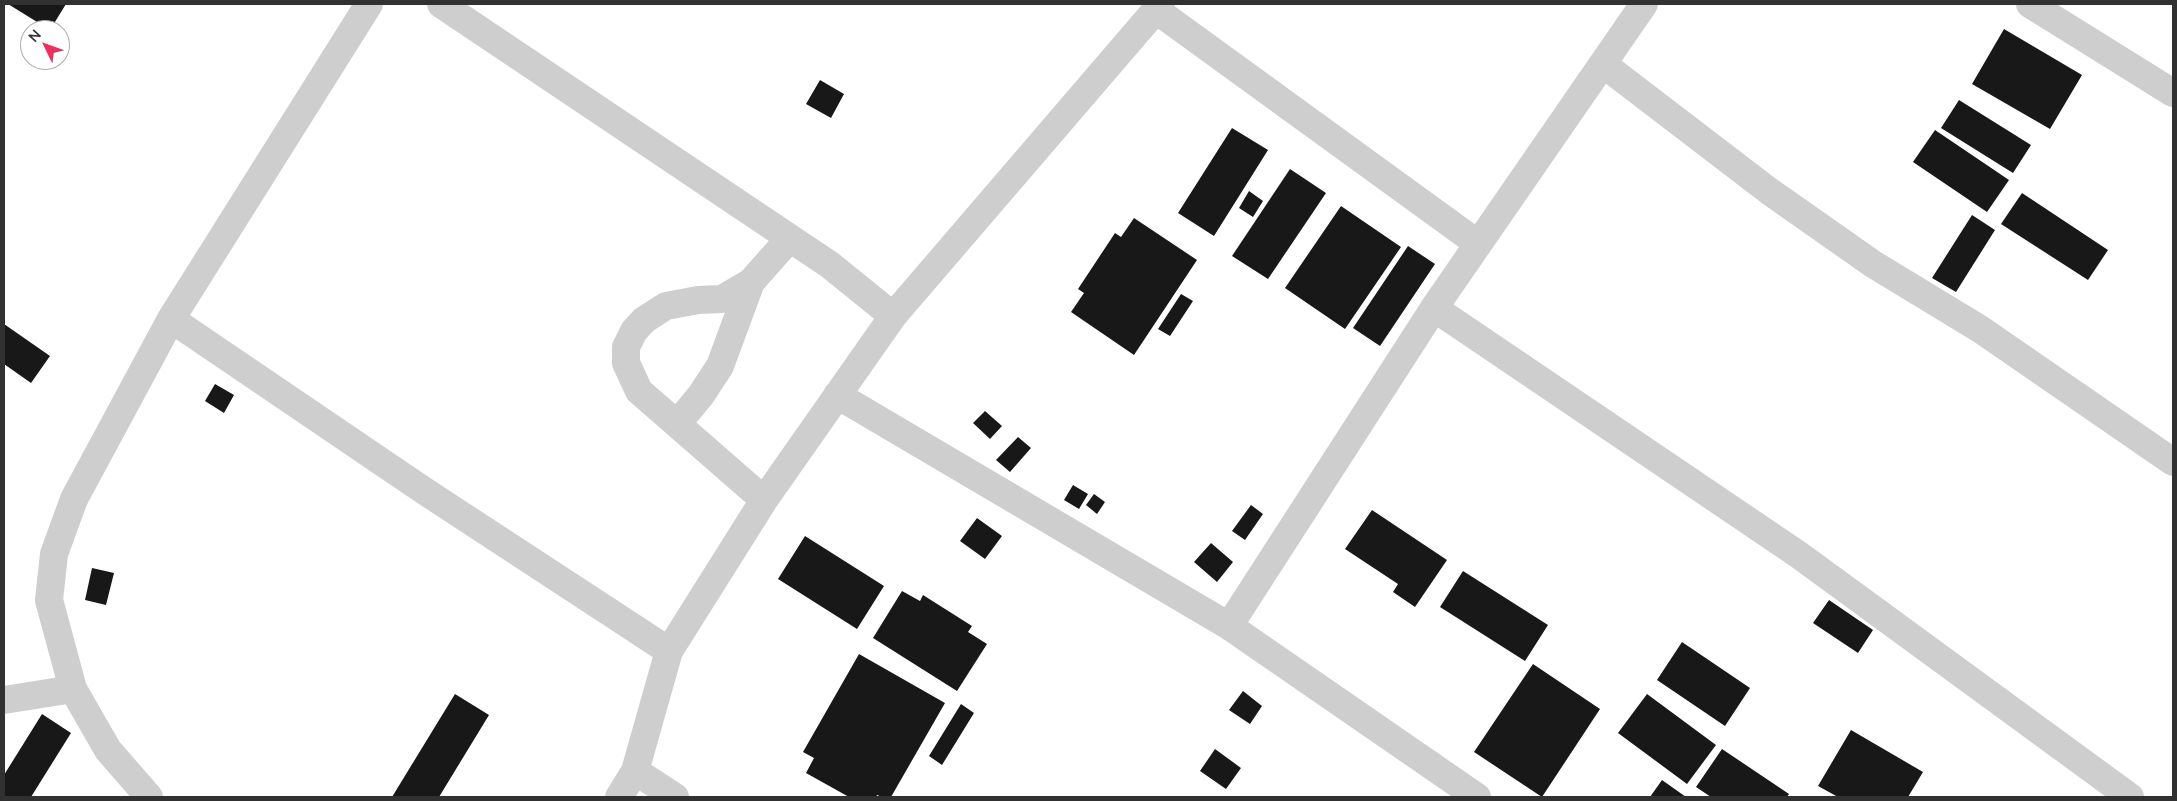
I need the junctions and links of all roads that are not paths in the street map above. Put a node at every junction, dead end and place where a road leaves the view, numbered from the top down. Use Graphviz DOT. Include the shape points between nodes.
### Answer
graph roads {
  1 [pos="369,4"];
  2 [pos="441,4"];
  3 [pos="1644,4"];
  4 [pos="2030,4"];
  5 [pos="1159,7"];
  6 [pos="1603,64"];
  7 [pos="2173,93"];
  8 [pos="790,238"];
  9 [pos="1477,243"];
  10 [pos="751,282"];
  11 [pos="1434,308"];
  12 [pos="893,316"];
  13 [pos="171,319"];
  14 [pos="837,395"];
  15 [pos="677,424"];
  16 [pos="2173,462"];
  17 [pos="764,500"];
  18 [pos="1229,626"];
  19 [pos="669,651"];
  20 [pos="72,688"];
  21 [pos="4,700"];
  22 [pos="636,771"];
  23 [pos="149,797"];
  24 [pos="618,797"];
  25 [pos="675,797"];
  26 [pos="1477,797"];
  27 [pos="2130,797"];
  1 -- 13 [label="street"];
  2 -- 8 [label="street"];
  3 -- 6 [label="street"];
  4 -- 7 [label="street"];
  5 -- 9 [label="street"];
  5 -- 12 [label="street"];
  6 -- 9 [label="street"];
  6 -- 16 [label="street" via="1769,191 1865,259 1980,329"];
  8 -- 10 [label="street"];
  8 -- 12 [label="street" via="830,265"];
  9 -- 11 [label="street"];
  10 -- 15 [label="street" via="720,366 701,396"];
  10 -- 15 [label="street" via="722,300 698,300 666,306 644,320 634,331 626,347 626,363 639,391"];
  11 -- 18 [label="street"];
  11 -- 27 [label="street" via="1799,555"];
  12 -- 14 [label="street"];
  13 -- 19 [label="street"];
  13 -- 20 [label="street" via="74,499 54,554 49,600"];
  14 -- 17 [label="street"];
  14 -- 18 [label="street"];
  15 -- 17 [label="street"];
  17 -- 19 [label="street"];
  18 -- 26 [label="street"];
  19 -- 22 [label="street"];
  20 -- 21 [label="street"];
  20 -- 23 [label="street" via="108,750"];
  22 -- 24 [label="street"];
  22 -- 25 [label="street"];
}
